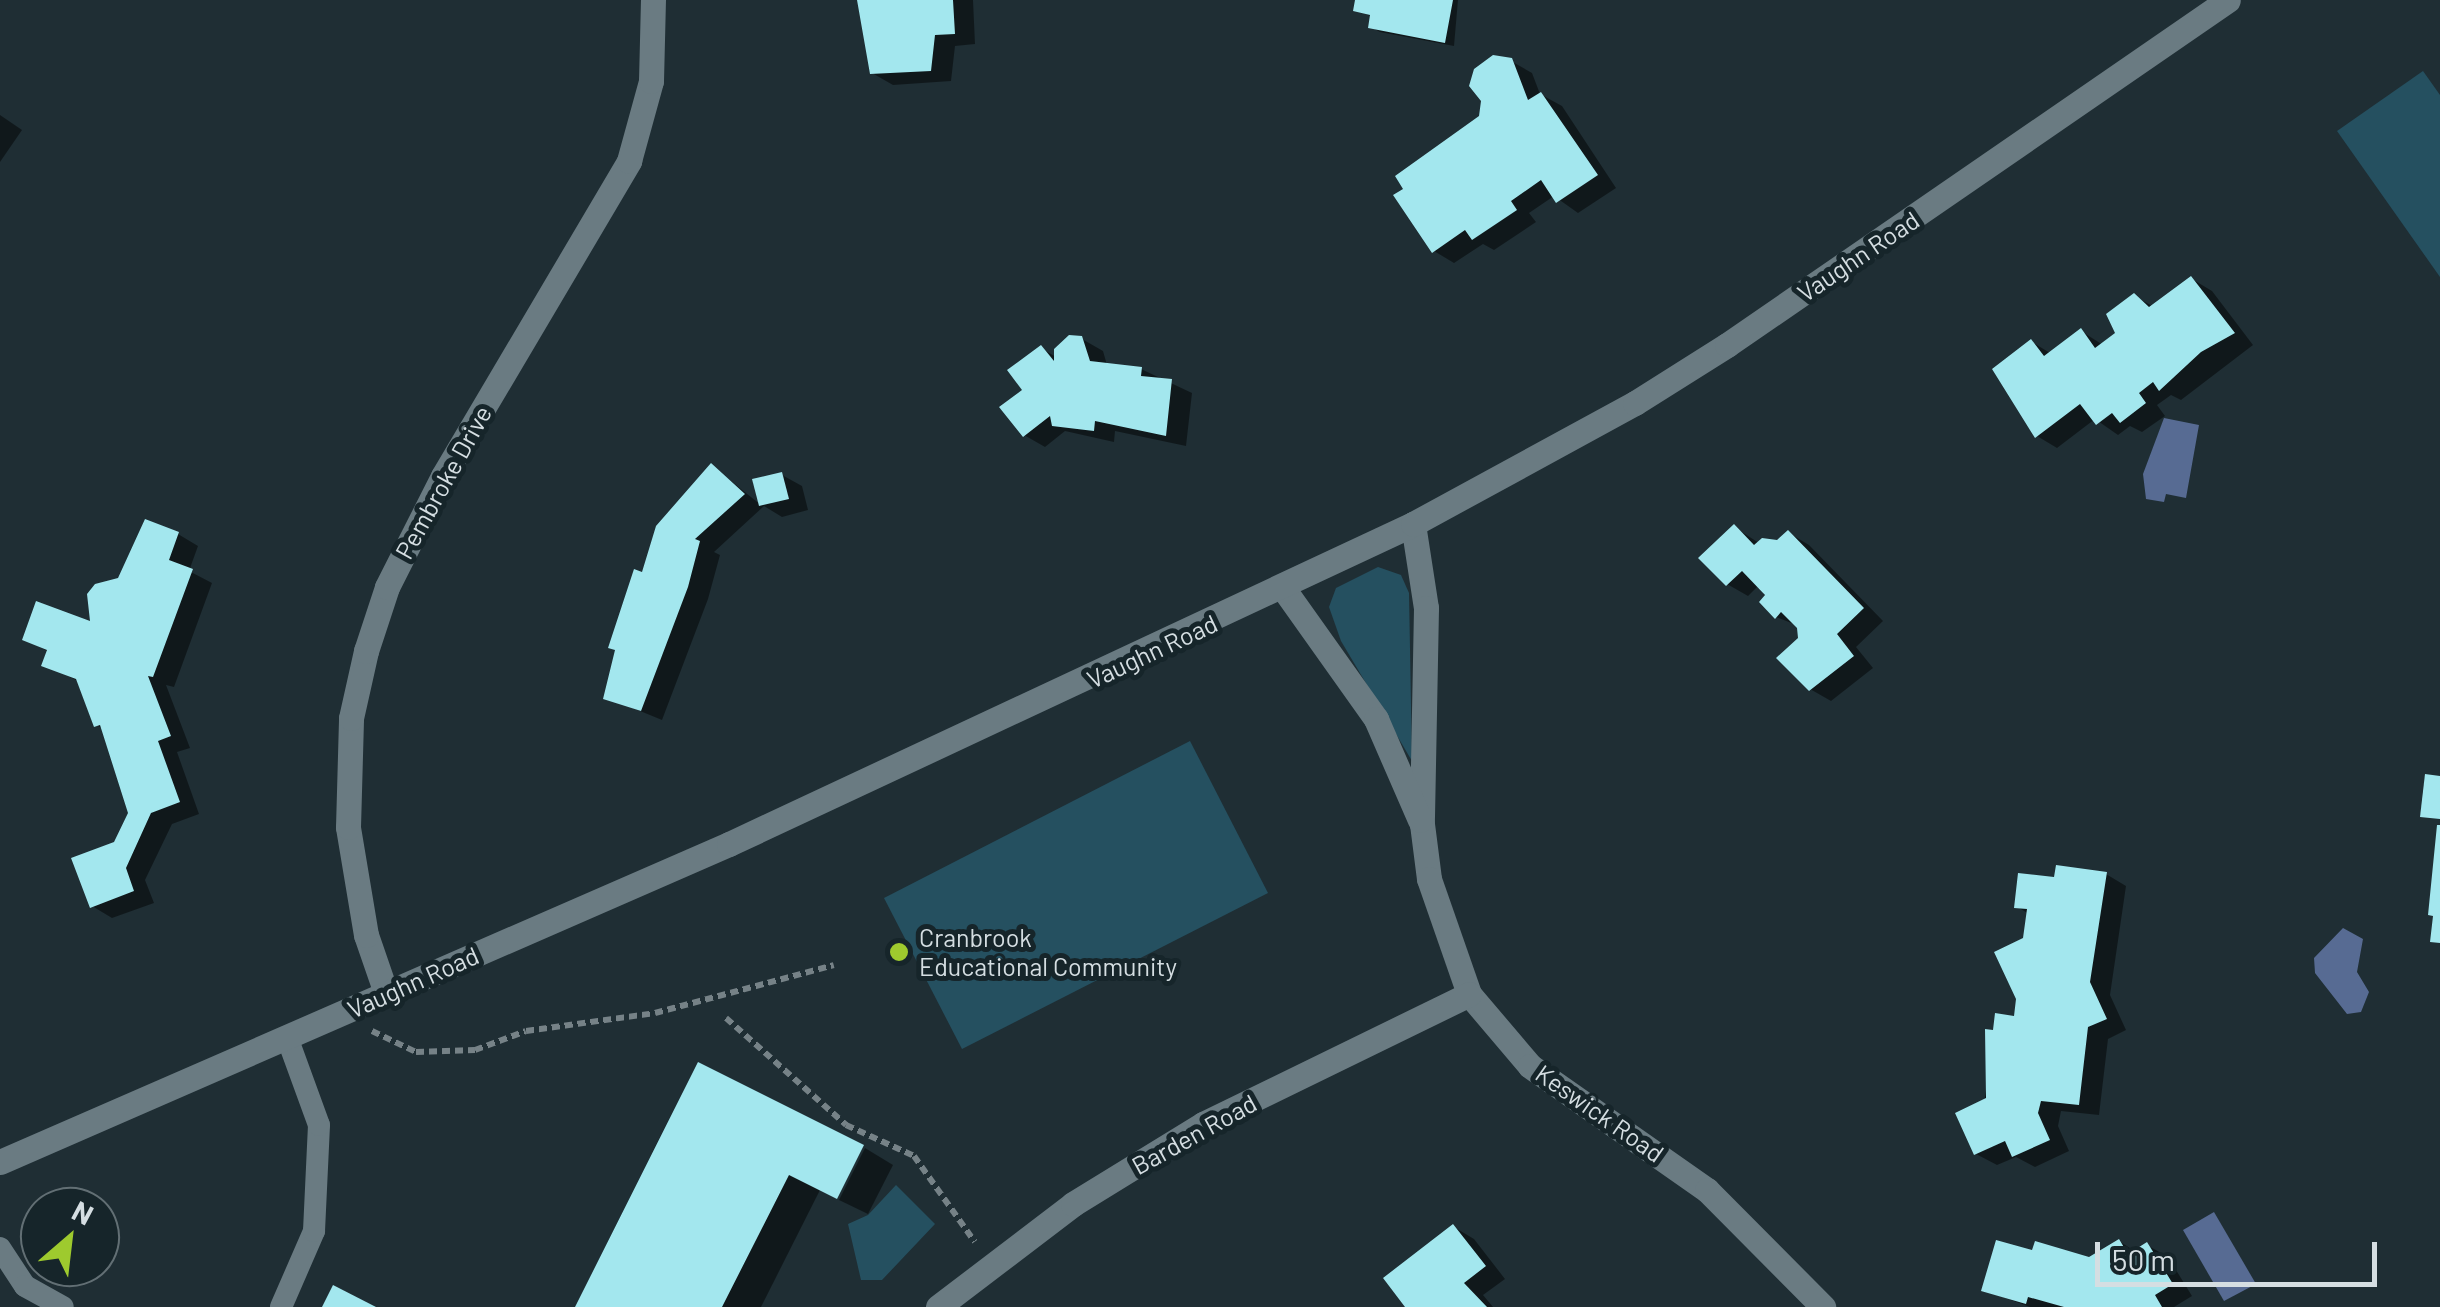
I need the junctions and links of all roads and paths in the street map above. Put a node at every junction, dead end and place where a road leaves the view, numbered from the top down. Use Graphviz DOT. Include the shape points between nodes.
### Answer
graph roads {
  1 [pos="653,0"];
  2 [pos="2228,0"];
  3 [pos="1413,524"];
  4 [pos="1284,588"];
  5 [pos="1422,824"];
  6 [pos="834,965"];
  7 [pos="386,993"];
  8 [pos="1469,994"];
  9 [pos="349,1010"];
  10 [pos="726,1018"];
  11 [pos="286,1037"];
  12 [pos="0,1162"];
  13 [pos="0,1248"];
  14 [pos="991,1263"];
  15 [pos="63,1307"];
  16 [pos="281,1307"];
  17 [pos="938,1307"];
  18 [pos="1822,1307"];
  1 -- 7 [label="street, Pembroke Drive" via="650,80 628,160 436,490 366,651 352,718 348,826 366,935"];
  2 -- 3 [label="street, Vaughn Road" via="1726,345 1620,412"];
  3 -- 4 [label="street, Vaughn Road"];
  3 -- 5 [label="street, Keswick Road" via="1426,608"];
  4 -- 5 [label="street" via="1376,719"];
  4 -- 7 [label="street, Vaughn Road" via="746,837"];
  5 -- 8 [label="street, Keswick Road" via="1428,879"];
  6 -- 9 [label="path" via="656,1013 526,1031 445,1054 400,1046"];
  7 -- 9 [label="street, Vaughn Road"];
  8 -- 14 [label="street, Barden Road" via="1204,1124"];
  8 -- 18 [label="street, Keswick Road" via="1530,1066 1708,1190"];
  9 -- 11 [label="street, Vaughn Road"];
  10 -- 14 [label="path" via="846,1125 914,1156"];
  11 -- 12 [label="street, Vaughn Road"];
  11 -- 16 [label="lane" via="319,1125 314,1231"];
  13 -- 15 [label="lane" via="25,1286"];
  14 -- 17 [label="street, Barden Road"];
}
